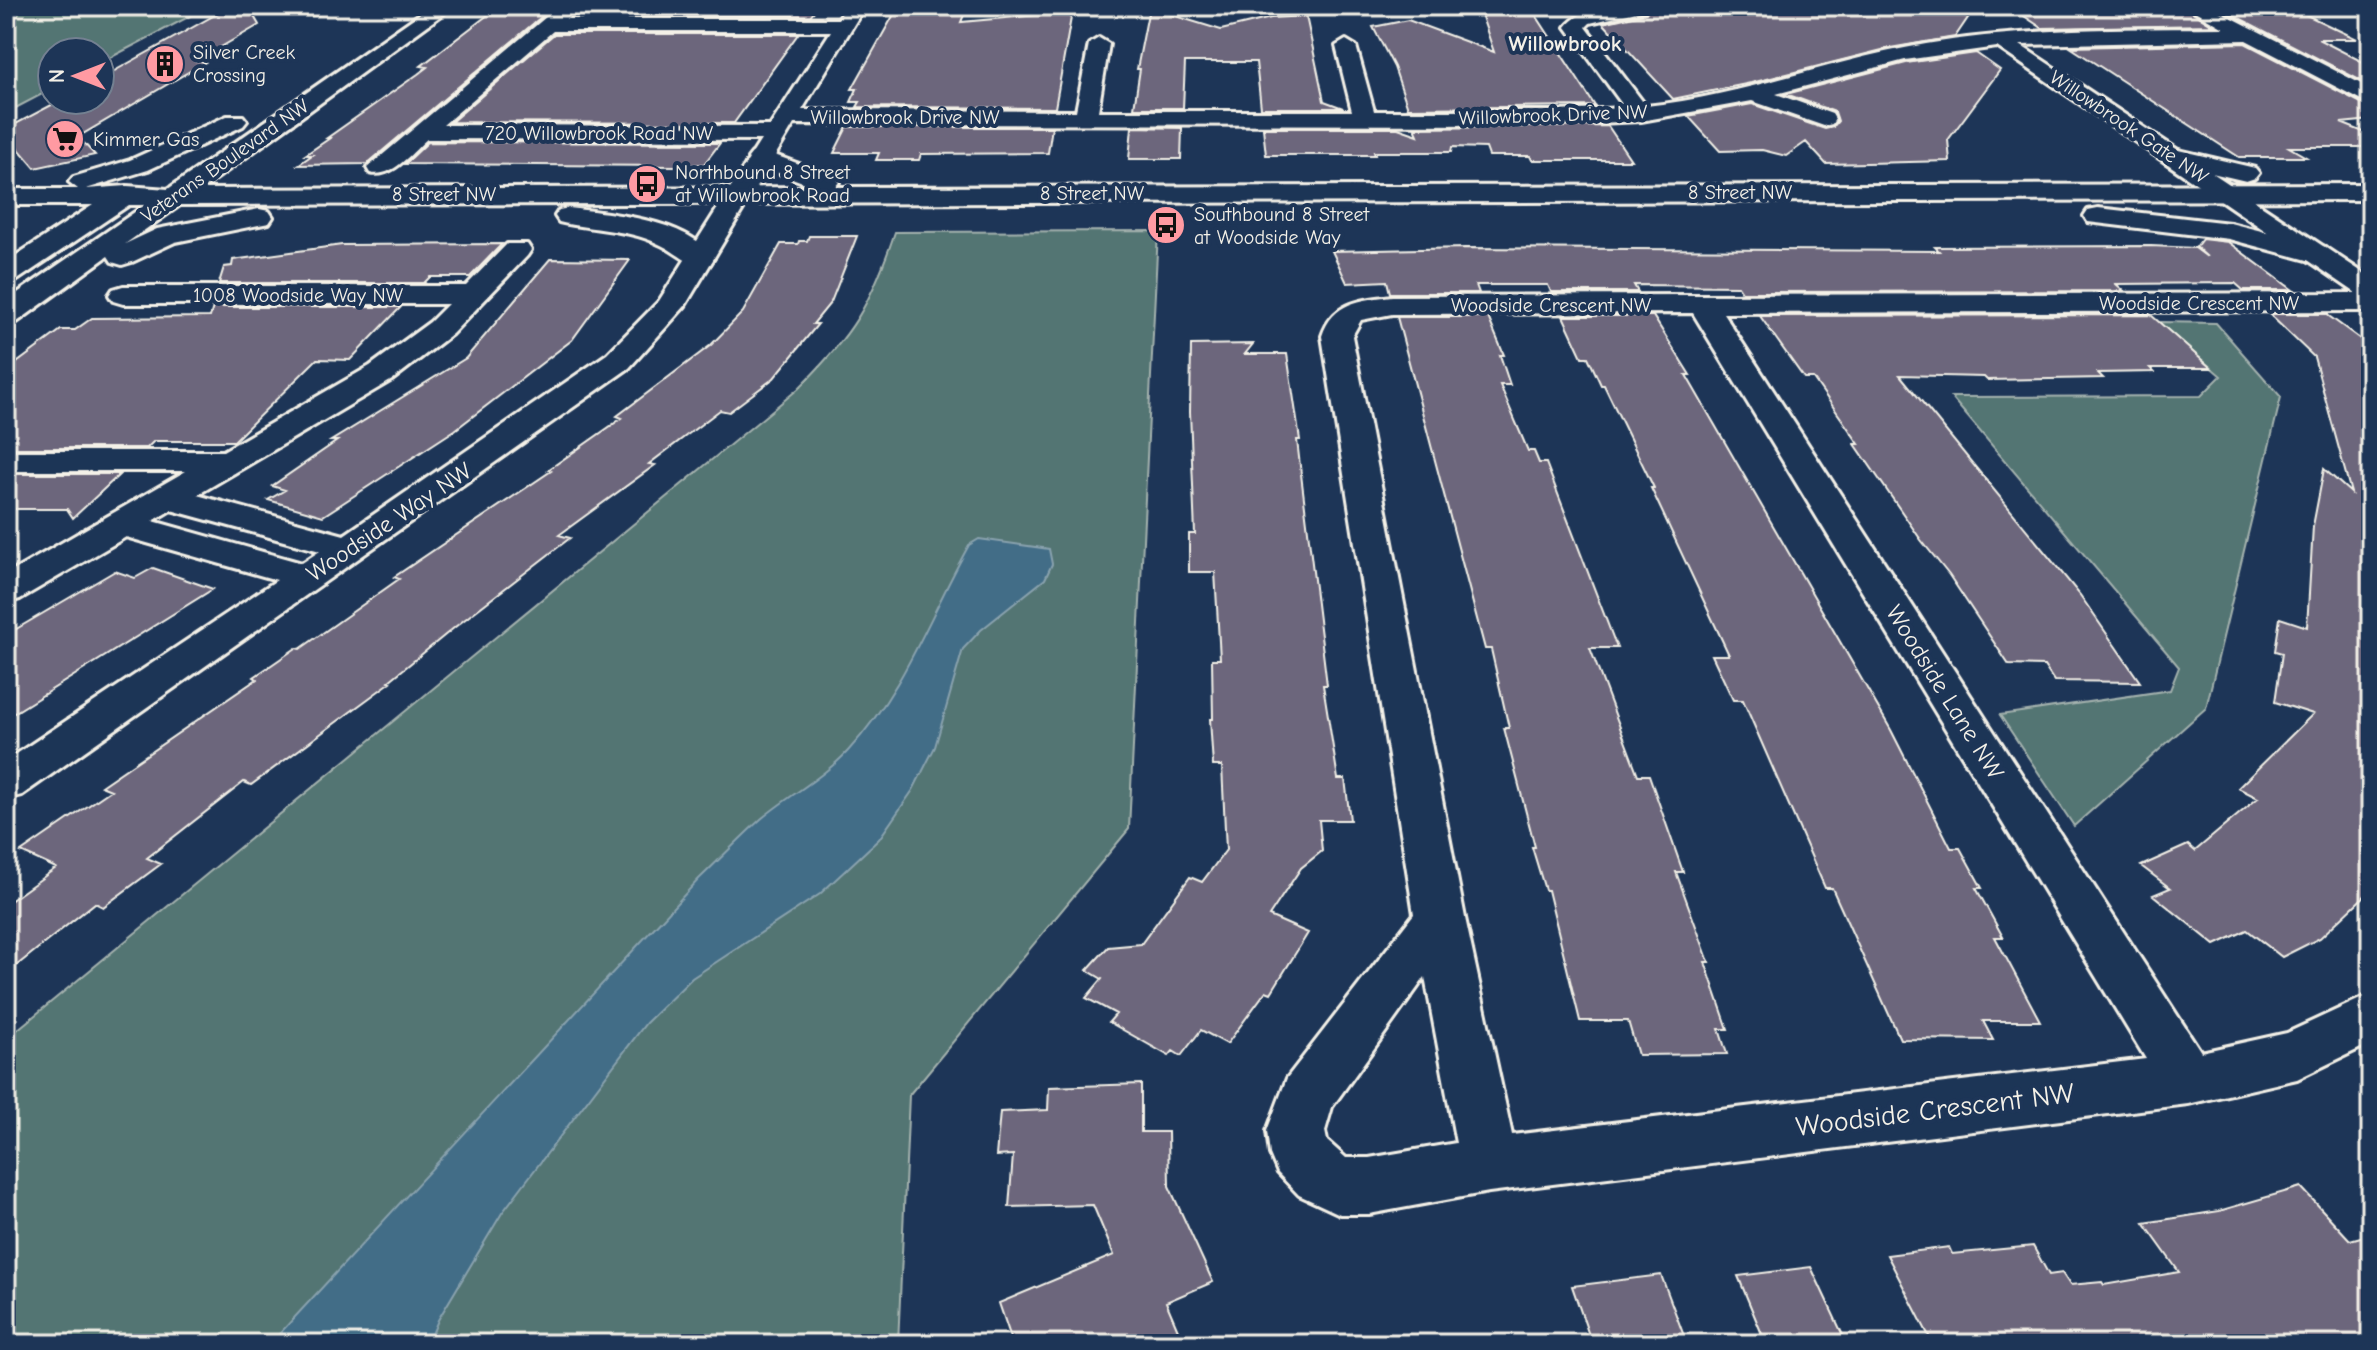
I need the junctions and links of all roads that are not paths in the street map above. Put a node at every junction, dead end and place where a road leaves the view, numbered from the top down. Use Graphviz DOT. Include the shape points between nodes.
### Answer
graph roads {
  1 [pos="444,6"];
  2 [pos="569,6"];
  3 [pos="1638,6"];
  4 [pos="2195,6"];
  5 [pos="851,16"];
  6 [pos="548,25"];
  7 [pos="2250,34"];
  8 [pos="2001,41"];
  9 [pos="1099,44"];
  10 [pos="1346,46"];
  11 [pos="1754,94"];
  12 [pos="2371,98"];
  13 [pos="1641,114"];
  14 [pos="1086,118"];
  15 [pos="1365,118"];
  16 [pos="1824,119"];
  17 [pos="782,125"];
  18 [pos="421,132"];
  19 [pos="254,140"];
  20 [pos="2174,157"];
  21 [pos="761,158"];
  22 [pos="379,168"];
  23 [pos="2224,191"];
  24 [pos="2371,191"];
  25 [pos="887,193"];
  26 [pos="368,194"];
  27 [pos="6,195"];
  28 [pos="123,196"];
  29 [pos="175,196"];
  30 [pos="733,204"];
  31 [pos="2068,213"];
  32 [pos="2256,213"];
  33 [pos="2371,213"];
  34 [pos="96,214"];
  35 [pos="149,214"];
  36 [pos="274,214"];
  37 [pos="555,214"];
  38 [pos="15,224"];
  39 [pos="517,250"];
  40 [pos="2315,253"];
  41 [pos="700,258"];
  42 [pos="6,273"];
  43 [pos="2371,291"];
  44 [pos="36,294"];
  45 [pos="123,295"];
  46 [pos="474,295"];
  47 [pos="2371,302"];
  48 [pos="1703,305"];
  49 [pos="6,315"];
  50 [pos="6,461"];
  51 [pos="233,461"];
  52 [pos="168,498"];
  53 [pos="123,524"];
  54 [pos="351,548"];
  55 [pos="309,577"];
  56 [pos="6,591"];
  57 [pos="6,783"];
  58 [pos="1440,918"];
  59 [pos="2371,1017"];
  60 [pos="2188,1079"];
  61 [pos="1489,1165"];
  1 -- 19 [label="main road, Veterans Boulevard NW"];
  2 -- 6 [label="street, 720 Willowbrook Road NW"];
  3 -- 13 [label="street" via="1583,19 1576,27"];
  4 -- 7 [label="street"];
  5 -- 6 [label="street"];
  5 -- 17 [label="street, Woodside Way NW"];
  6 -- 18 [label="street, 720 Willowbrook Road NW"];
  7 -- 8 [label="street, Willowbrook Drive NW"];
  7 -- 12 [label="street"];
  8 -- 11 [label="street, Willowbrook Drive NW" via="1899,56"];
  8 -- 20 [label="street, Willowbrook Gate NW"];
  9 -- 14 [label="street"];
  10 -- 15 [label="street"];
  11 -- 13 [label="street, Willowbrook Drive NW"];
  11 -- 16 [label="street"];
  13 -- 15 [label="street, Willowbrook Drive NW"];
  14 -- 15 [label="street, Willowbrook Drive NW"];
  14 -- 17 [label="street, Willowbrook Drive NW"];
  17 -- 18 [label="street, 720 Willowbrook Road NW"];
  17 -- 21 [label="street, Woodside Way NW"];
  18 -- 22 [label="street, 720 Willowbrook Road NW"];
  19 -- 26 [label="main road" via="238,167 243,175"];
  19 -- 29 [label="main road, Veterans Boulevard NW"];
  20 -- 23 [label="street, Willowbrook Gate NW"];
  20 -- 24 [label="main road"];
  21 -- 25 [label="main road" via="811,179"];
  21 -- 30 [label="street, Woodside Way NW"];
  23 -- 24 [label="main road, 8 Street NW"];
  23 -- 25 [label="main road, 8 Street NW"];
  23 -- 32 [label="street, Willowbrook Gate NW"];
  25 -- 30 [label="main road, 8 Street NW"];
  26 -- 29 [label="main road, 8 Street NW"];
  26 -- 30 [label="main road, 8 Street NW"];
  27 -- 28 [label="main road, 8 Street NW"];
  27 -- 28 [label="main road, Veterans Boulevard NW" via="103,178 242,117"];
  28 -- 29 [label="main road, 8 Street NW"];
  28 -- 34 [label="main road, Veterans Boulevard NW"];
  29 -- 35 [label="main road, Veterans Boulevard NW"];
  30 -- 31 [label="main road, 8 Street NW"];
  30 -- 37 [label="main road, 8 Street NW"];
  30 -- 41 [label="street, Woodside Way NW"];
  31 -- 32 [label="main road, 8 Street NW"];
  31 -- 40 [label="main road" via="2206,227"];
  32 -- 33 [label="main road, 8 Street NW"];
  32 -- 40 [label="street, Willowbrook Gate NW"];
  34 -- 35 [label="main road, 8 Street NW"];
  34 -- 38 [label="main road, 8 Street NW"];
  34 -- 42 [label="main road, Veterans Boulevard NW"];
  35 -- 36 [label="main road, 8 Street NW"];
  35 -- 44 [label="main road, Veterans Boulevard NW"];
  36 -- 37 [label="main road, 8 Street NW"];
  36 -- 44 [label="main road" via="167,235"];
  37 -- 41 [label="main road" via="652,230 685,244"];
  38 -- 42 [label="main road" via="28,249"];
  39 -- 46 [label="street"];
  40 -- 43 [label="street, Willowbrook Gate NW"];
  41 -- 54 [label="street, Woodside Way NW" via="670,306 618,361"];
  44 -- 49 [label="main road, Veterans Boulevard NW"];
  45 -- 46 [label="street, 1008 Woodside Way NW"];
  46 -- 51 [label="street" via="381,373"];
  47 -- 48 [label="street, Woodside Crescent NW"];
  48 -- 58 [label="street, Woodside Crescent NW" via="1392,305 1351,312 1340,322 1337,336"];
  48 -- 60 [label="street, Woodside Lane NW"];
  50 -- 51 [label="street"];
  51 -- 52 [label="street"];
  52 -- 53 [label="street"];
  52 -- 54 [label="street"];
  53 -- 55 [label="street"];
  53 -- 56 [label="street"];
  54 -- 55 [label="street, Woodside Way NW"];
  55 -- 57 [label="street, Woodside Way NW"];
  58 -- 61 [label="street, Woodside Crescent NW"];
  58 -- 61 [label="street, Woodside Crescent NW" via="1307,1096 1296,1131 1299,1154 1340,1186 1369,1186"];
  59 -- 60 [label="street, Woodside Crescent NW" via="2297,1055"];
  60 -- 61 [label="street, Woodside Crescent NW"];
}
